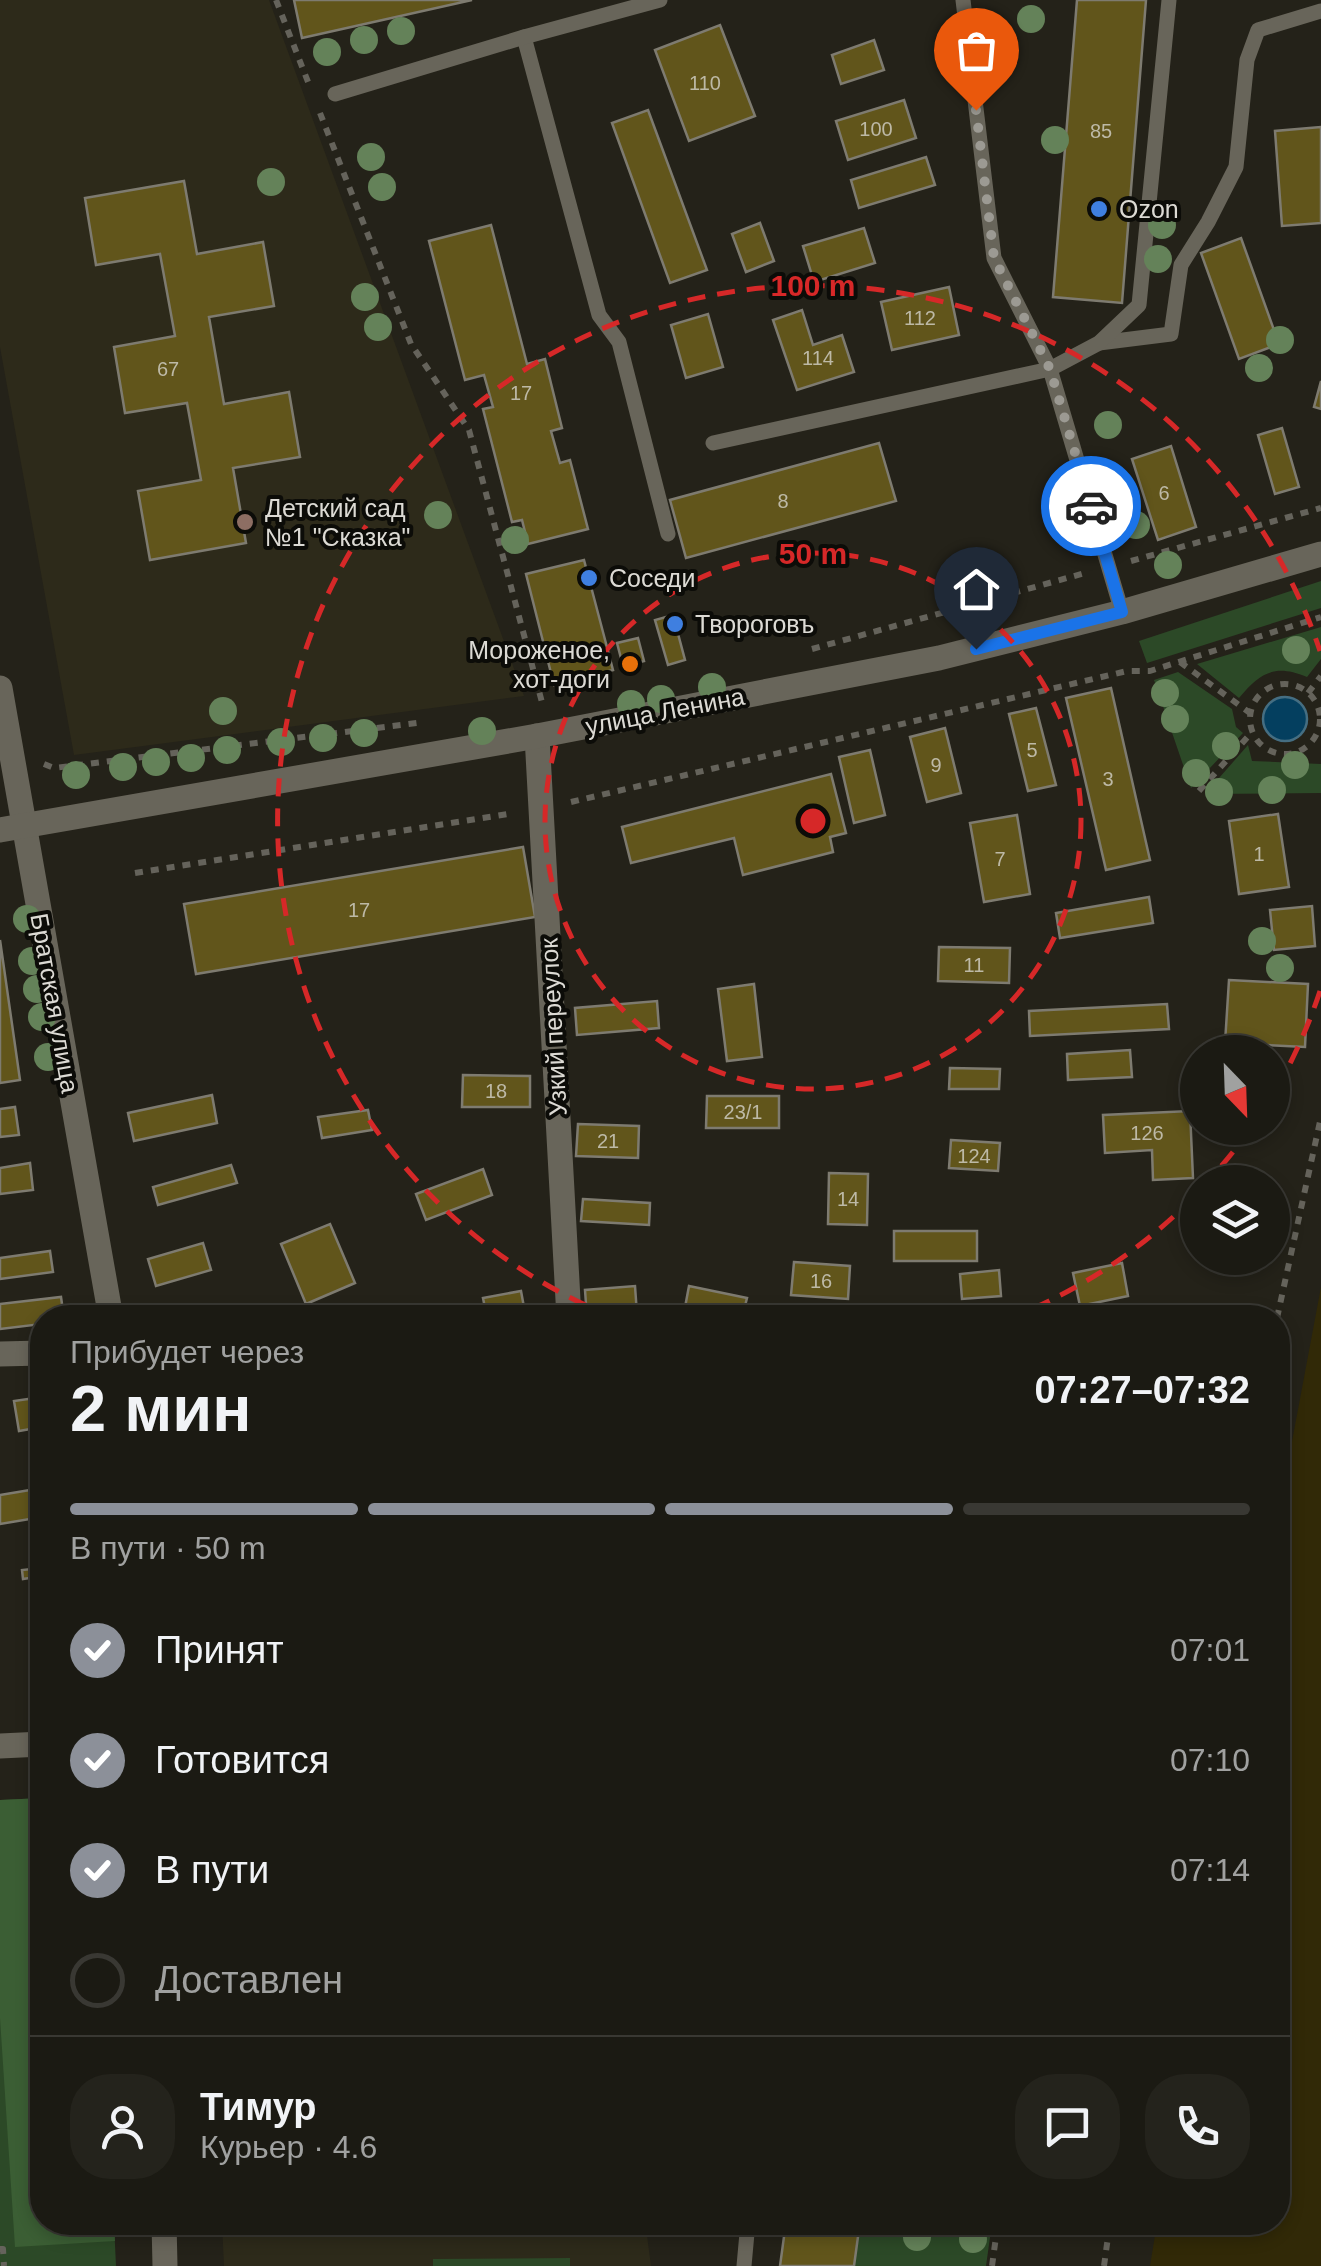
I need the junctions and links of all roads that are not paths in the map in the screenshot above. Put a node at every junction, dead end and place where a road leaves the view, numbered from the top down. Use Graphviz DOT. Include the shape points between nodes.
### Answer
graph roads {
  1 [pos="660,0"];
  2 [pos="963,0"];
  3 [pos="1169,0"];
  4 [pos="1321,11"];
  5 [pos="524,37"];
  6 [pos="335,94"];
  7 [pos="1099,343"];
  8 [pos="1050,369"];
  9 [pos="713,443"];
  10 [pos="668,534"];
  11 [pos="1321,554"];
  12 [pos="1122,612"];
  13 [pos="0,688"];
  14 [pos="538,736"];
  15 [pos="12,828"];
  16 [pos="108,1305"];
  17 [pos="567,1305"];
  18 [pos="30,1353"];
  19 [pos="0,1354"];
  20 [pos="30,1745"];
  21 [pos="0,1746"];
  22 [pos="164,2235"];
  23 [pos="747,2235"];
  24 [pos="165,2266"];
  25 [pos="744,2266"];
  1 -- 5 [label="lane"];
  2 -- 8 [label="lane" via="994,258"];
  3 -- 7 [label="lane" via="1139,305"];
  4 -- 7 [label="lane" via="1258,30 1247,60 1236,166 1181,265 1171,334"];
  5 -- 6 [label="lane"];
  5 -- 10 [label="lane" via="600,315 619,342"];
  7 -- 8 [label="lane"];
  8 -- 9 [label="lane"];
  8 -- 12 [label="lane"];
  11 -- 12 [label="street, улица Ленина"];
  12 -- 14 [label="street, улица Ленина" via="939,658"];
  13 -- 15 [label="street, Братская улица" via="14,762"];
  14 -- 15 [label="street, улица Ленина"];
  14 -- 17 [label="street, Узкий переулок"];
  15 -- 16 [label="street, Братская улица"];
  18 -- 19 [label="street"];
  20 -- 21 [label="street"];
  22 -- 24 [label="street"];
  23 -- 25 [label="lane"];
}
